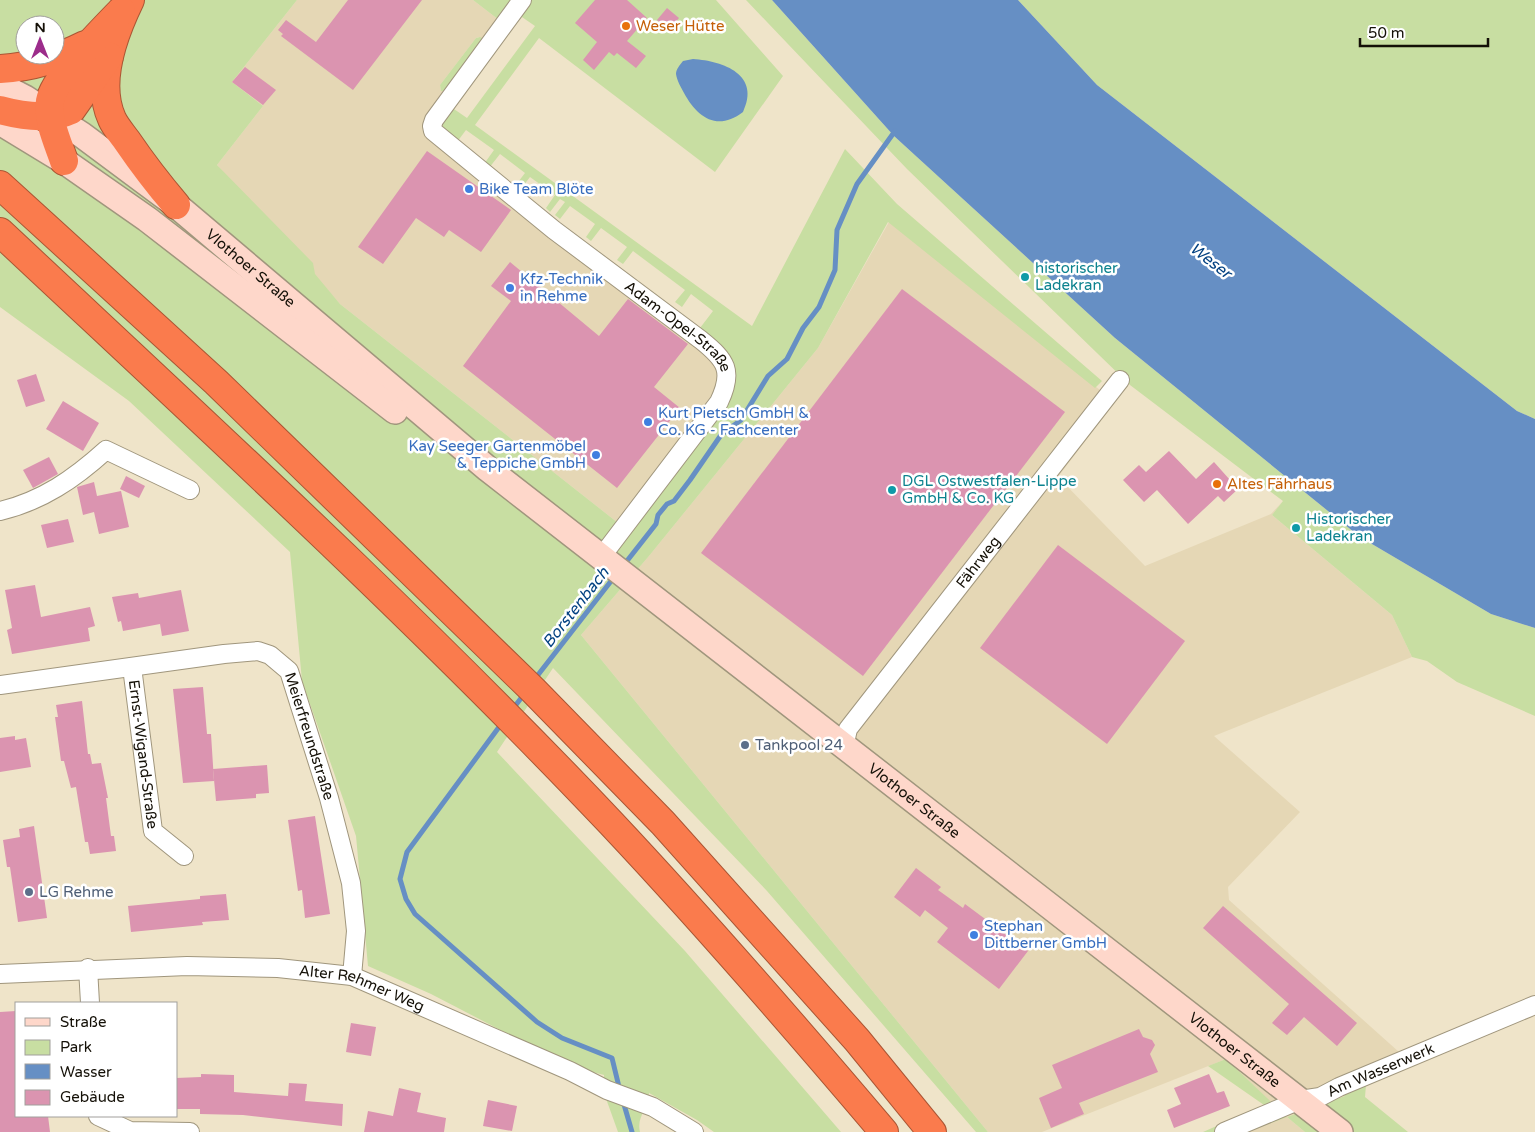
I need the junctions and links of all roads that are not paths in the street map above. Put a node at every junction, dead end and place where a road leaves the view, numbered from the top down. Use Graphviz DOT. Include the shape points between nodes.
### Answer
graph roads {
  1 [pos="522,0"];
  2 [pos="130,2"];
  3 [pos="100,49"];
  4 [pos="0,69"];
  5 [pos="0,85"];
  6 [pos="0,110"];
  7 [pos="50,115"];
  8 [pos="0,122"];
  9 [pos="64,161"];
  10 [pos="0,185"];
  11 [pos="176,205"];
  12 [pos="0,232"];
  13 [pos="0,260"];
  14 [pos="1120,380"];
  15 [pos="182,403"];
  16 [pos="488,469"];
  17 [pos="190,490"];
  18 [pos="0,511"];
  19 [pos="602,556"];
  20 [pos="132,667"];
  21 [pos="0,684"];
  22 [pos="844,747"];
  23 [pos="184,856"];
  24 [pos="88,968"];
  25 [pos="0,974"];
  26 [pos="352,976"];
  27 [pos="90,1002"];
  28 [pos="1535,1005"];
  29 [pos="1300,1100"];
  30 [pos="100,1117"];
  31 [pos="130,1131"];
  32 [pos="190,1132"];
  33 [pos="694,1132"];
  34 [pos="884,1132"];
  35 [pos="932,1132"];
  36 [pos="1224,1132"];
  37 [pos="1340,1132"];
  1 -- 19 [label="street, Adam-Opel-Straße" via="434,120 433,131 554,230 719,354 726,366 727,380 719,402"];
  2 -- 3 [label="highway"];
  3 -- 4 [label="highway" via="24,68"];
  3 -- 7 [label="highway" via="71,110"];
  3 -- 11 [label="highway" via="112,118 146,170"];
  5 -- 7 [label="main road, Vlothoer Straße"];
  6 -- 7 [label="highway" via="14,114"];
  7 -- 9 [label="highway"];
  7 -- 11 [label="main road, Vlothoer Straße"];
  8 -- 9 [label="main road, Vlothoer Straße"];
  9 -- 16 [label="main road, Vlothoer Straße" via="146,219 412,424"];
  10 -- 35 [label="highway" via="216,382 529,686 663,823 858,1040"];
  11 -- 16 [label="main road, Vlothoer Straße"];
  12 -- 15 [label="highway"];
  13 -- 15 [label="highway" via="120,366"];
  14 -- 22 [label="street, Fährweg" via="848,729"];
  15 -- 34 [label="highway" via="506,715 716,936"];
  16 -- 19 [label="main road, Vlothoer Straße"];
  17 -- 18 [label="street" via="106,450 47,495"];
  19 -- 22 [label="main road, Vlothoer Straße"];
  20 -- 21 [label="street, Meierfreundstraße"];
  20 -- 23 [label="street, Ernst-Wigand-Straße" via="153,831"];
  20 -- 26 [label="street, Meierfreundstraße" via="258,651 270,655 289,671 329,798 351,882 356,931"];
  22 -- 29 [label="main road, Vlothoer Straße"];
  24 -- 25 [label="street, Alter Rehmer Weg"];
  24 -- 26 [label="street, Alter Rehmer Weg" via="278,968"];
  24 -- 27 [label="street"];
  26 -- 33 [label="street, Alter Rehmer Weg" via="607,1090 653,1107"];
  28 -- 29 [label="street, Am Wasserwerk" via="1320,1097"];
  29 -- 36 [label="street, Am Wasserwerk"];
  29 -- 37 [label="main road, Vlothoer Straße"];
  30 -- 31 [label="street"];
  31 -- 32 [label="street"];
}
